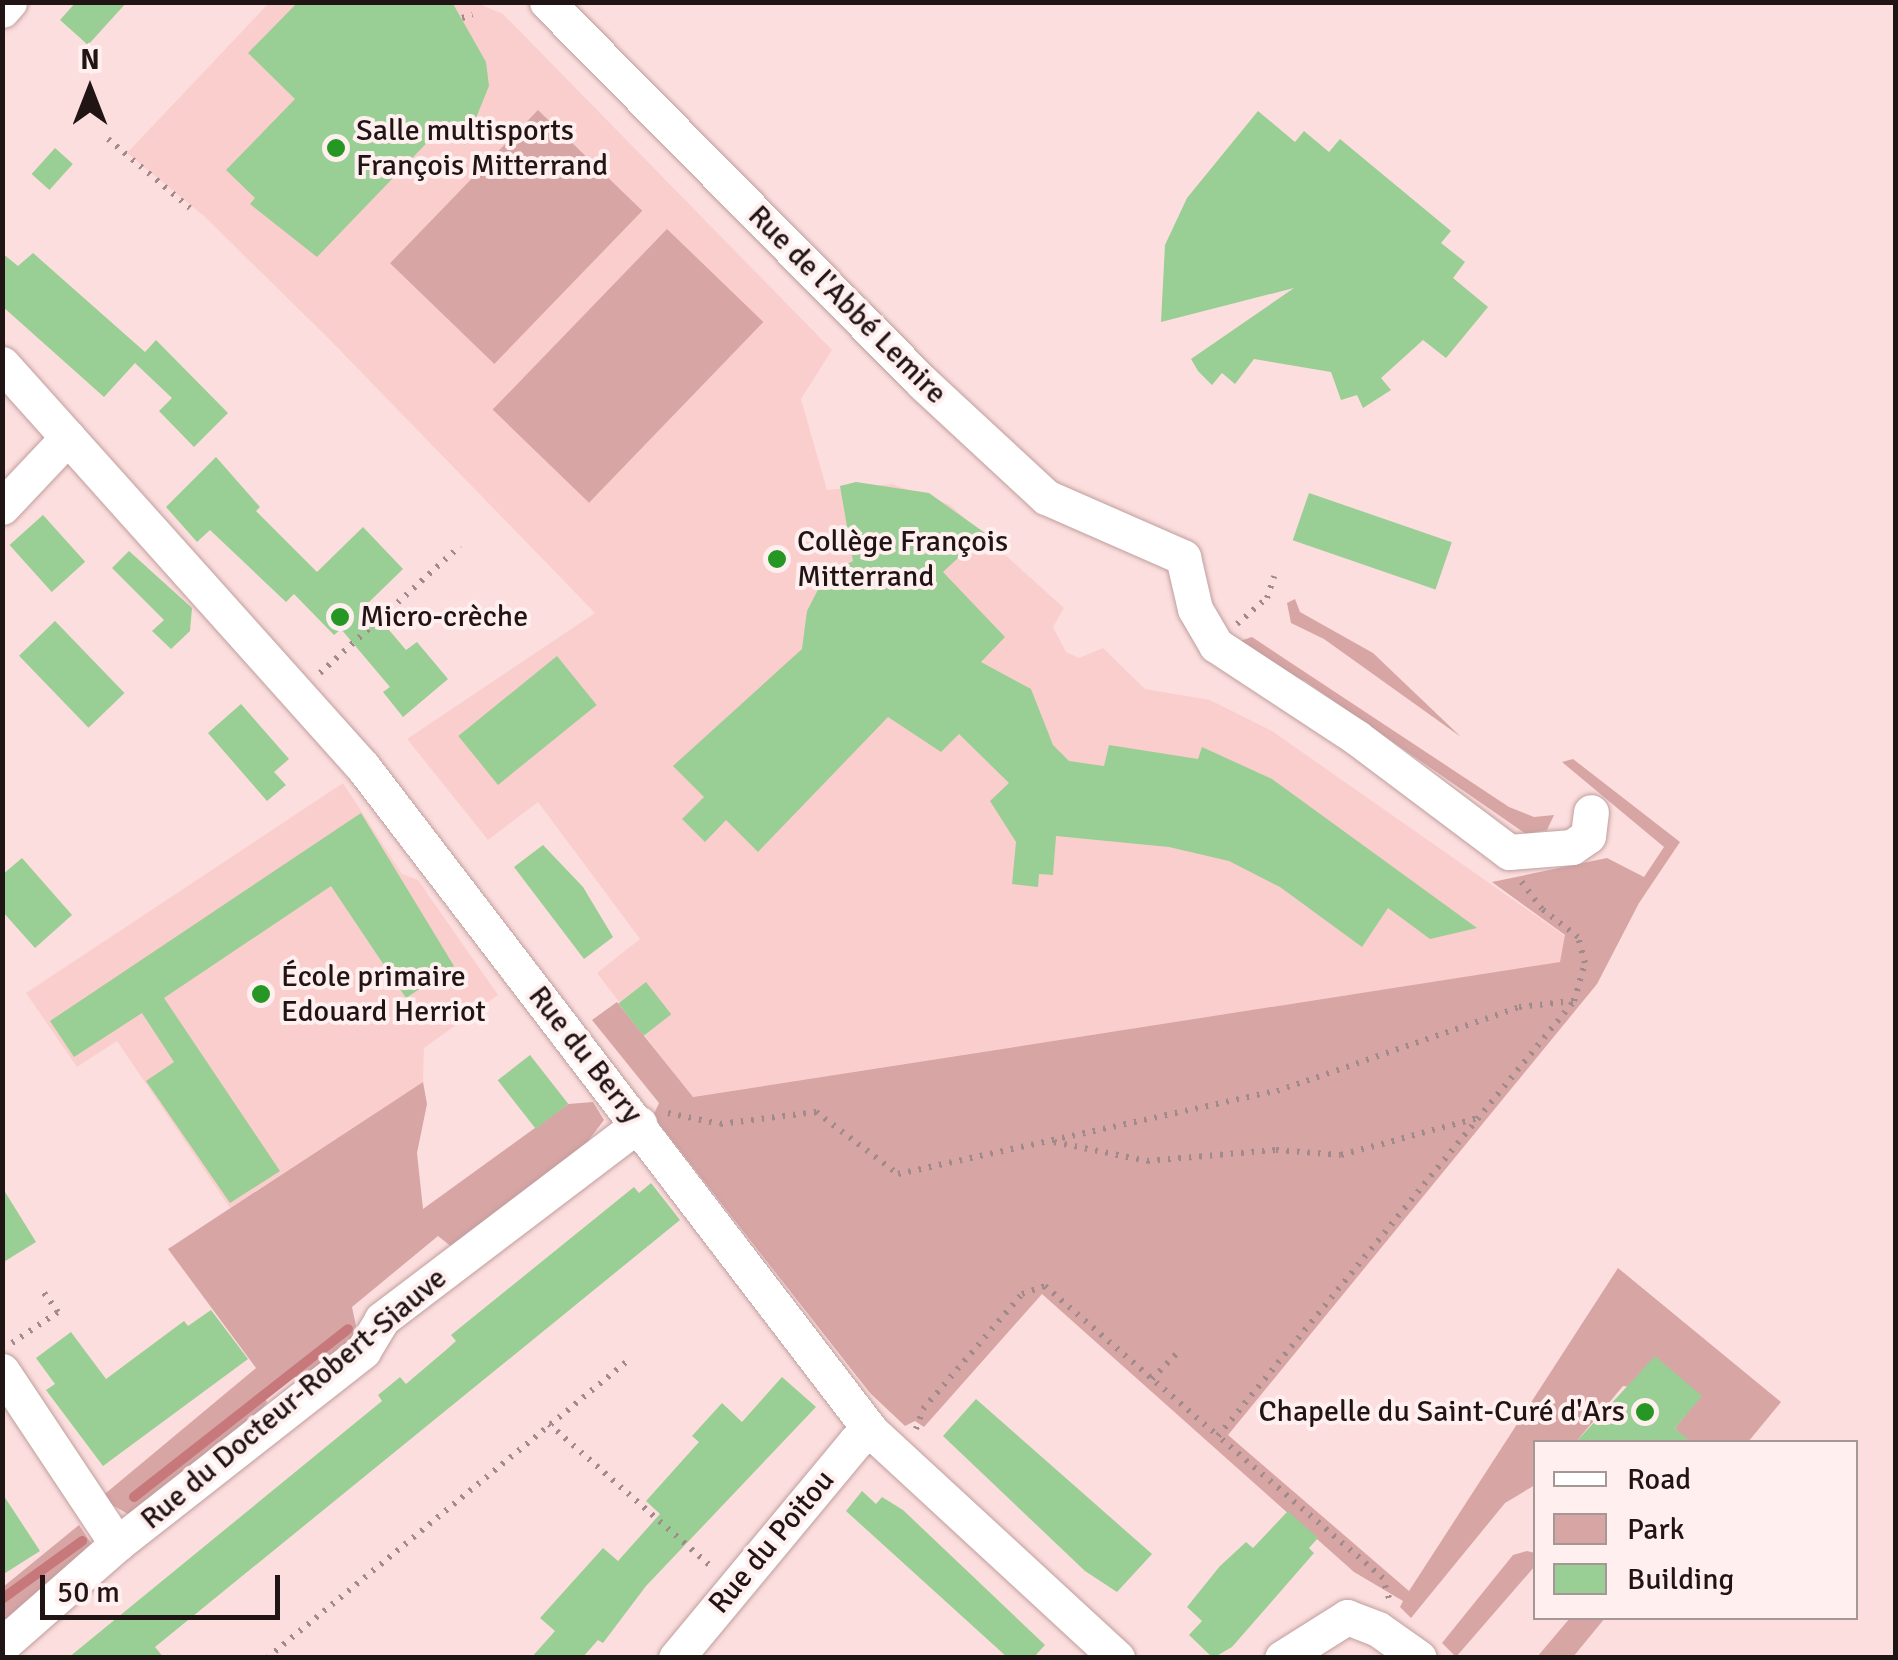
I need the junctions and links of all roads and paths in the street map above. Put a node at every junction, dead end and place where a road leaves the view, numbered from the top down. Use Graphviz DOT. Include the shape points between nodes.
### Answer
graph roads {
  1 [pos="9,2"];
  2 [pos="547,2"];
  3 [pos="2,10"];
  4 [pos="473,15"];
  5 [pos="462,18"];
  6 [pos="108,139"];
  7 [pos="190,208"];
  8 [pos="2,364"];
  9 [pos="68,438"];
  10 [pos="2,506"];
  11 [pos="460,546"];
  12 [pos="1274,576"];
  13 [pos="1216,645"];
  14 [pos="298,695"];
  15 [pos="1591,812"];
  16 [pos="1509,852"];
  17 [pos="1574,1001"];
  18 [pos="1477,1118"];
  19 [pos="639,1124"];
  20 [pos="1048,1140"];
  21 [pos="42,1290"];
  22 [pos="2,1350"];
  23 [pos="1177,1353"];
  24 [pos="626,1362"];
  25 [pos="2,1371"];
  26 [pos="1152,1380"];
  27 [pos="549,1424"];
  28 [pos="1218,1436"];
  29 [pos="883,1441"];
  30 [pos="117,1544"];
  31 [pos="736,1586"];
  32 [pos="1378,1628"];
  33 [pos="2,1645"];
  34 [pos="267,1658"];
  35 [pos="676,1658"];
  36 [pos="1116,1658"];
  37 [pos="1282,1658"];
  38 [pos="1419,1658"];
  1 -- 3 [label="street"];
  2 -- 13 [label="street, Rue de l'Abbé Lemire" via="923,383 1046,497 1183,557 1195,609"];
  4 -- 5 [label="path"];
  6 -- 7 [label="path"];
  8 -- 9 [label="street, Rue du Berry"];
  9 -- 10 [label="street"];
  9 -- 14 [label="street, Rue du Berry"];
  11 -- 14 [label="path"];
  12 -- 13 [label="path" via="1267,598"];
  13 -- 16 [label="street" via="1356,737"];
  14 -- 19 [label="street, Rue du Berry" via="364,767"];
  15 -- 16 [label="street" via="1588,836 1572,847"];
  16 -- 17 [label="path" via="1528,894 1578,937 1585,963"];
  17 -- 18 [label="path"];
  17 -- 20 [label="path" via="1518,1007 1276,1092"];
  18 -- 20 [label="path" via="1342,1156 1276,1150 1147,1161"];
  18 -- 28 [label="path"];
  19 -- 20 [label="path" via="674,1110 720,1124 816,1112 898,1174"];
  19 -- 29 [label="street, Rue du Berry"];
  19 -- 30 [label="street, Rue du Docteur-Robert-Siauve" via="382,1319 363,1350"];
  21 -- 22 [label="path" via="58,1312"];
  23 -- 26 [label="path"];
  24 -- 27 [label="path"];
  25 -- 30 [label="street"];
  26 -- 28 [label="path"];
  26 -- 29 [label="path" via="1045,1286 1032,1289 923,1409 920,1426"];
  27 -- 31 [label="path"];
  27 -- 34 [label="path"];
  28 -- 32 [label="path" via="1383,1578 1393,1611"];
  29 -- 31 [label="street, Rue du Poitou" via="856,1441"];
  29 -- 36 [label="street, Rue du Berry"];
  30 -- 33 [label="street, Rue du Docteur-Robert-Siauve"];
  31 -- 35 [label="street, Rue du Poitou"];
  32 -- 37 [label="street" via="1347,1617"];
  32 -- 38 [label="street"];
}
